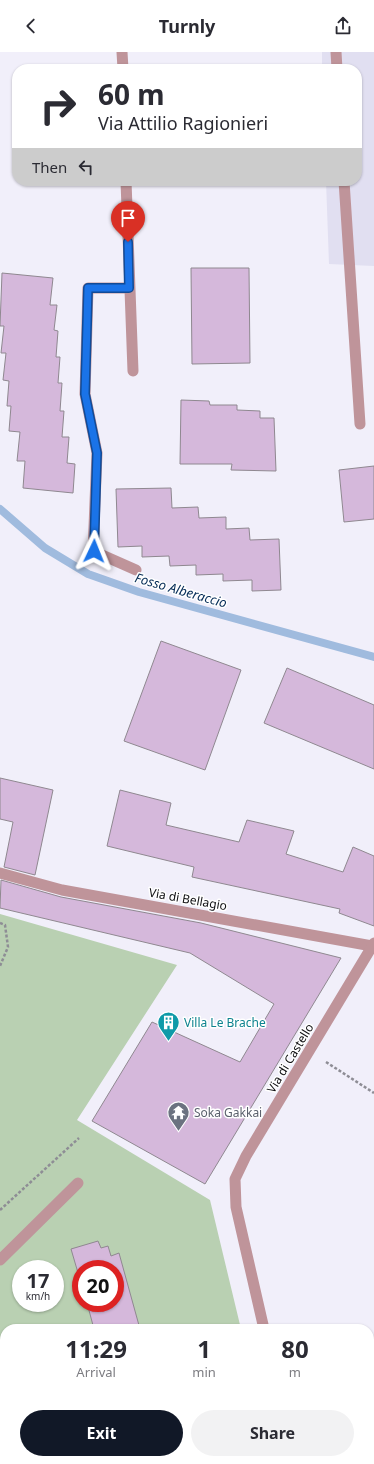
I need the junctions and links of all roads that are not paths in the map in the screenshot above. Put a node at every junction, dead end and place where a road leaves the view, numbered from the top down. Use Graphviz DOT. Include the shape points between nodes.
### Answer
graph roads {
  1 [pos="122,52"];
  2 [pos="336,52"];
  3 [pos="123,64"];
  4 [pos="337,64"];
  5 [pos="126,186"];
  6 [pos="344,186"];
  7 [pos="129,288"];
  8 [pos="132,371"];
  9 [pos="360,424"];
  10 [pos="136,570"];
  11 [pos="0,873"];
  12 [pos="373,944"];
  13 [pos="78,1183"];
  14 [pos="0,1260"];
  15 [pos="263,1324"];
  1 -- 3 [label="street"];
  2 -- 4 [label="street"];
  5 -- 7 [label="street"];
  6 -- 9 [label="street"];
  7 -- 8 [label="street"];
  7 -- 10 [label="street" via="88,288 85,394 97,453 94,551"];
  11 -- 12 [label="street, Via di Bellagio" via="62,890"];
  12 -- 15 [label="street, Via di Castello" via="246,1156 235,1179 236,1207"];
  13 -- 14 [label="street"];
}
